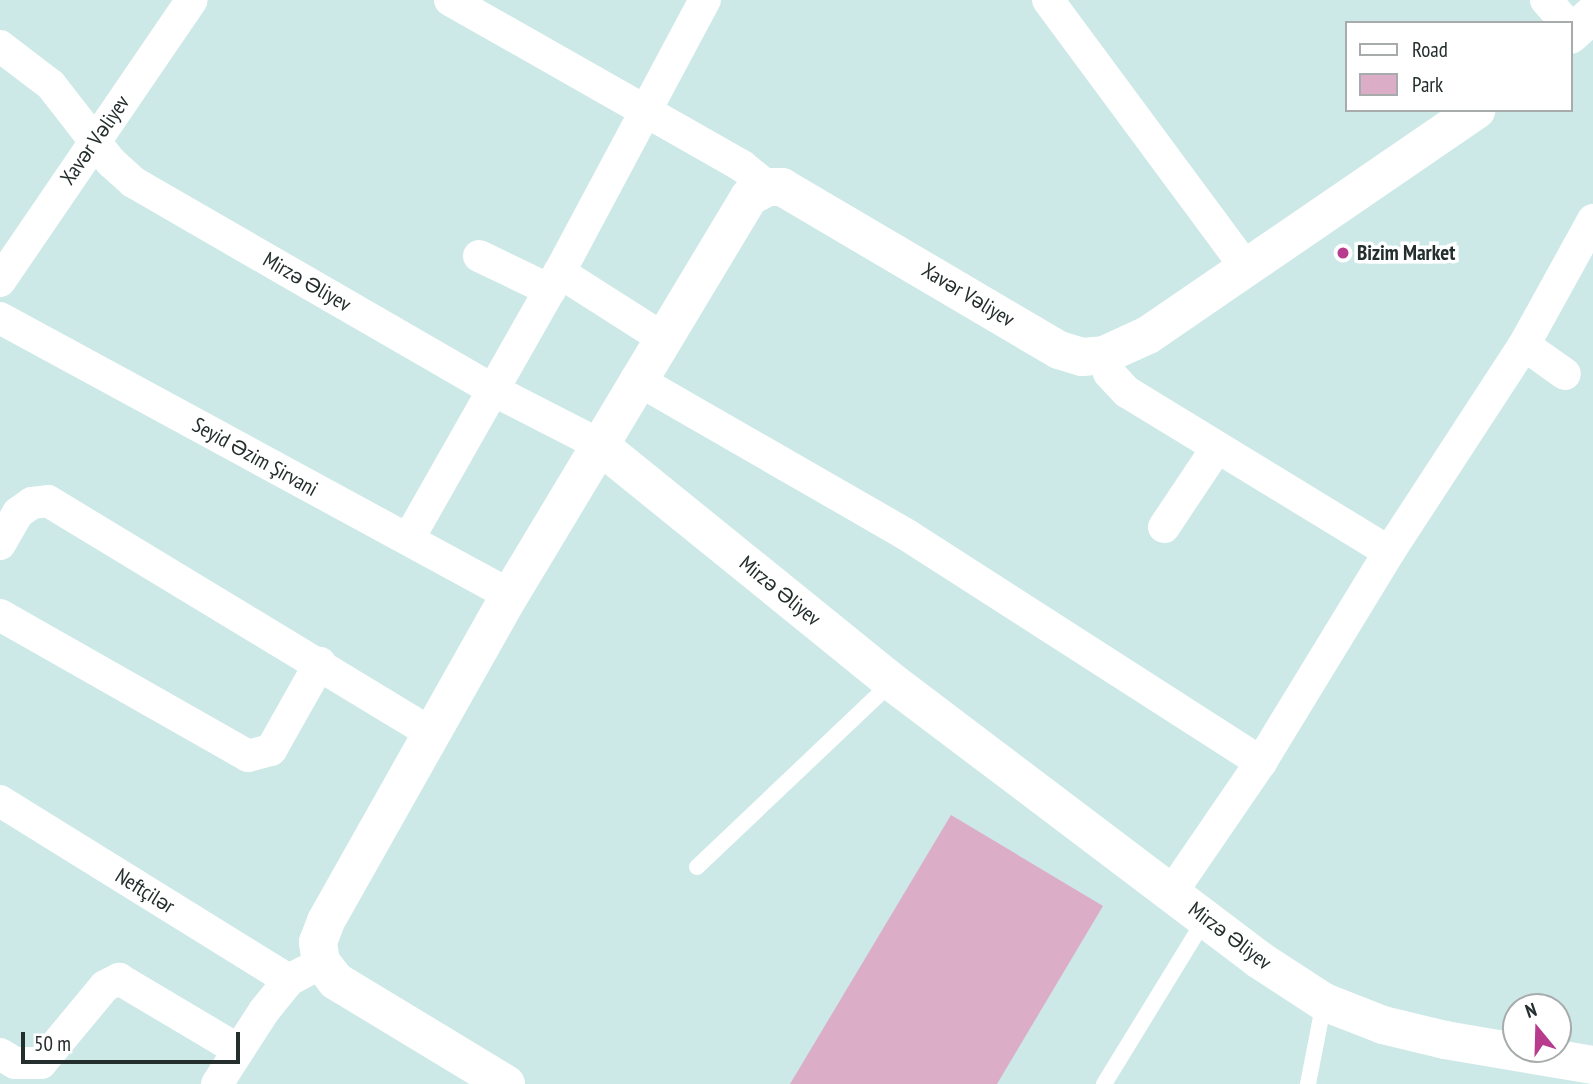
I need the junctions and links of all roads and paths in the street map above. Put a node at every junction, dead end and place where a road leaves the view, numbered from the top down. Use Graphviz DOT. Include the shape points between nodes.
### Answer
graph roads {
  1 [pos="192,0"];
  2 [pos="450,0"];
  3 [pos="705,0"];
  4 [pos="1048,0"];
  5 [pos="1546,0"];
  6 [pos="1569,21"];
  7 [pos="0,46"];
  8 [pos="1473,112"];
  9 [pos="646,113"];
  10 [pos="96,139"];
  11 [pos="768,187"];
  12 [pos="1593,220"];
  13 [pos="479,256"];
  14 [pos="1247,269"];
  15 [pos="0,281"];
  16 [pos="554,281"];
  17 [pos="0,318"];
  18 [pos="661,337"];
  19 [pos="1524,345"];
  20 [pos="1104,355"];
  21 [pos="1565,374"];
  22 [pos="636,379"];
  23 [pos="491,389"];
  24 [pos="598,444"];
  25 [pos="1216,449"];
  26 [pos="1164,527"];
  27 [pos="409,538"];
  28 [pos="0,544"];
  29 [pos="1389,552"];
  30 [pos="510,595"];
  31 [pos="0,615"];
  32 [pos="320,663"];
  33 [pos="892,682"];
  34 [pos="433,734"];
  35 [pos="1261,762"];
  36 [pos="0,801"];
  37 [pos="697,867"];
  38 [pos="1172,892"];
  39 [pos="1205,919"];
  40 [pos="305,971"];
  41 [pos="1324,1002"];
  42 [pos="237,1049"];
  43 [pos="0,1054"];
  44 [pos="1593,1065"];
  45 [pos="217,1084"];
  46 [pos="506,1084"];
  47 [pos="1104,1084"];
  48 [pos="1308,1084"];
  1 -- 10 [label="street, Xavər Vəliyev"];
  2 -- 9 [label="street, Xavər Vəliyev"];
  3 -- 9 [label="street"];
  4 -- 14 [label="street"];
  5 -- 6 [label="street"];
  7 -- 10 [label="street, Mirzə Əliyev" via="51,85"];
  8 -- 14 [label="street, Xavər Vəliyev"];
  9 -- 11 [label="street, Xavər Vəliyev" via="742,166"];
  9 -- 16 [label="street"];
  10 -- 15 [label="street, Xavər Vəliyev"];
  10 -- 23 [label="street, Mirzə Əliyev" via="133,181"];
  11 -- 18 [label="street" via="749,197"];
  11 -- 20 [label="street, Xavər Vəliyev" via="782,187 802,196 1059,350 1082,357"];
  12 -- 19 [label="street"];
  13 -- 16 [label="street"];
  14 -- 20 [label="street, Xavər Vəliyev" via="1148,335"];
  16 -- 18 [label="street"];
  16 -- 23 [label="street"];
  17 -- 27 [label="street, Seyid Əzim Şirvani" via="266,466"];
  18 -- 22 [label="street"];
  19 -- 21 [label="street"];
  19 -- 29 [label="street"];
  20 -- 25 [label="street" via="1110,373 1127,392"];
  22 -- 24 [label="street"];
  22 -- 35 [label="street" via="907,535"];
  23 -- 24 [label="street, Mirzə Əliyev"];
  23 -- 27 [label="street"];
  24 -- 30 [label="street"];
  24 -- 33 [label="street, Mirzə Əliyev"];
  25 -- 26 [label="street"];
  25 -- 29 [label="street"];
  27 -- 30 [label="street, Seyid Əzim Şirvani"];
  28 -- 32 [label="street" via="18,513 32,503 48,501"];
  29 -- 35 [label="street"];
  30 -- 34 [label="street"];
  31 -- 32 [label="street" via="248,757 271,750"];
  32 -- 34 [label="street"];
  33 -- 37 [label="lane"];
  33 -- 38 [label="street, Mirzə Əliyev"];
  34 -- 40 [label="street" via="326,921"];
  35 -- 38 [label="street"];
  36 -- 40 [label="street, Neftçilər"];
  38 -- 39 [label="street, Mirzə Əliyev"];
  39 -- 41 [label="street, Mirzə Əliyev"];
  39 -- 47 [label="lane"];
  40 -- 42 [label="street"];
  40 -- 46 [label="street, Neftçilər" via="336,981"];
  41 -- 44 [label="street, Mirzə Əliyev" via="1420,1034"];
  41 -- 48 [label="lane"];
  42 -- 43 [label="street" via="119,979 106,986 41,1063 15,1063"];
  42 -- 45 [label="street"];
}
